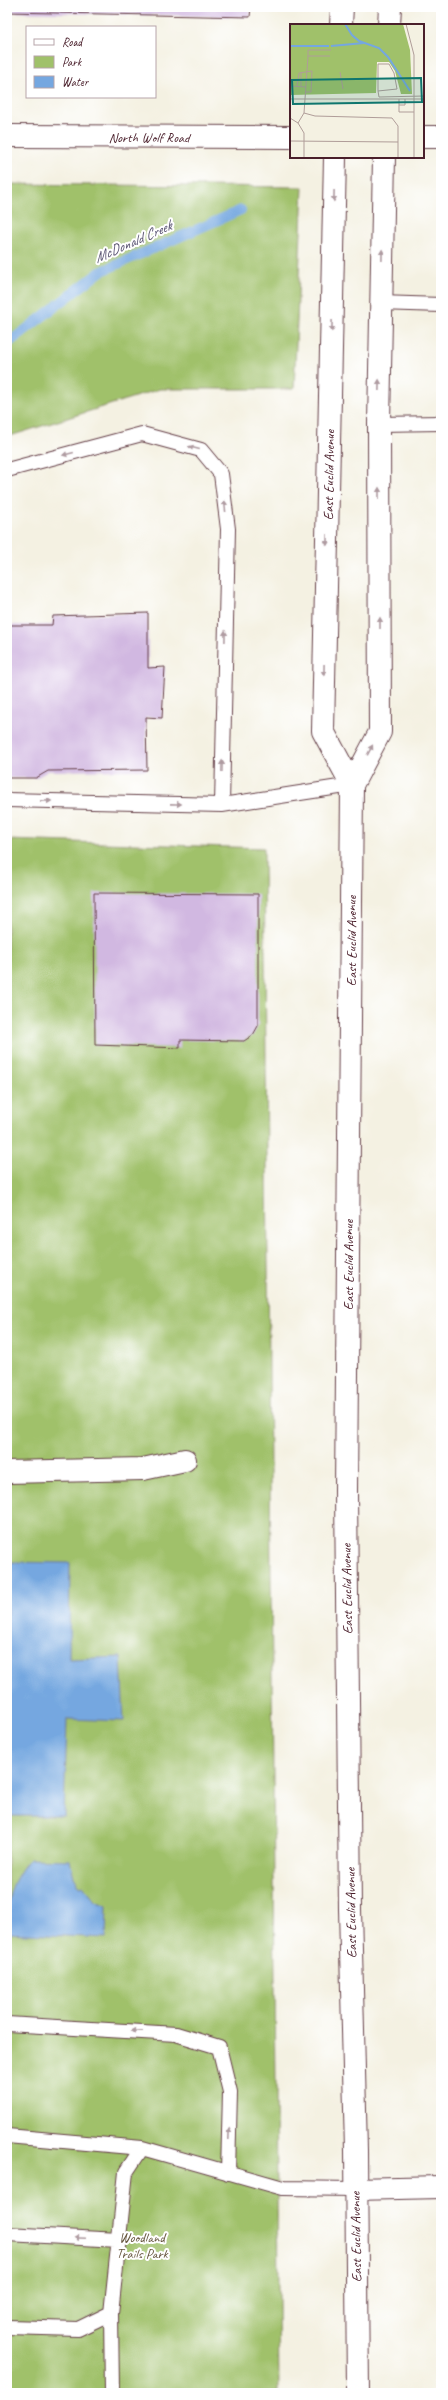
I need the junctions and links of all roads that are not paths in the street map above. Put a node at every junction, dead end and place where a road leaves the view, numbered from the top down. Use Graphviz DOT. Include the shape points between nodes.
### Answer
graph roads {
  1 [pos="342,7"];
  2 [pos="390,7"];
  3 [pos="341,24"];
  4 [pos="389,24"];
  5 [pos="7,136"];
  6 [pos="290,137"];
  7 [pos="424,137"];
  8 [pos="441,138"];
  9 [pos="335,158"];
  10 [pos="384,158"];
  11 [pos="380,303"];
  12 [pos="441,305"];
  13 [pos="441,423"];
  14 [pos="379,424"];
  15 [pos="7,470"];
  16 [pos="352,785"];
  17 [pos="7,800"];
  18 [pos="222,805"];
  19 [pos="185,1460"];
  20 [pos="7,1472"];
  21 [pos="7,2024"];
  22 [pos="7,2136"];
  23 [pos="142,2148"];
  24 [pos="228,2173"];
  25 [pos="441,2188"];
  26 [pos="355,2189"];
  27 [pos="7,2234"];
  28 [pos="119,2240"];
  29 [pos="111,2313"];
  30 [pos="7,2327"];
  31 [pos="112,2393"];
  32 [pos="358,2393"];
  1 -- 3 [label="main road"];
  2 -- 4 [label="main road"];
  5 -- 6 [label="main road, North Wolf Road"];
  7 -- 8 [label="main road"];
  9 -- 16 [label="main road, East Euclid Avenue, one-way" via="323,731"];
  11 -- 10 [label="main road, East Euclid Avenue, one-way"];
  11 -- 12 [label="lane"];
  14 -- 11 [label="main road, East Euclid Avenue, one-way"];
  13 -- 14 [label="lane"];
  16 -- 14 [label="main road, East Euclid Avenue, one-way" via="380,732"];
  18 -- 15 [label="lane, one-way" via="228,529 221,474 201,450 142,434"];
  16 -- 18 [label="lane"];
  16 -- 26 [label="main road, East Euclid Avenue" via="346,1491"];
  17 -- 18 [label="lane, one-way"];
  19 -- 20 [label="main road" via="142,1469"];
  24 -- 21 [label="lane, one-way" via="230,2092 219,2047 176,2034"];
  22 -- 23 [label="lane"];
  23 -- 24 [label="lane"];
  23 -- 28 [label="lane" via="126,2172"];
  24 -- 26 [label="lane" via="283,2188"];
  25 -- 26 [label="main road"];
  26 -- 32 [label="main road, East Euclid Avenue"];
  28 -- 27 [label="lane, one-way"];
  28 -- 29 [label="lane"];
  29 -- 30 [label="lane" via="78,2329"];
  29 -- 31 [label="lane"];
}
